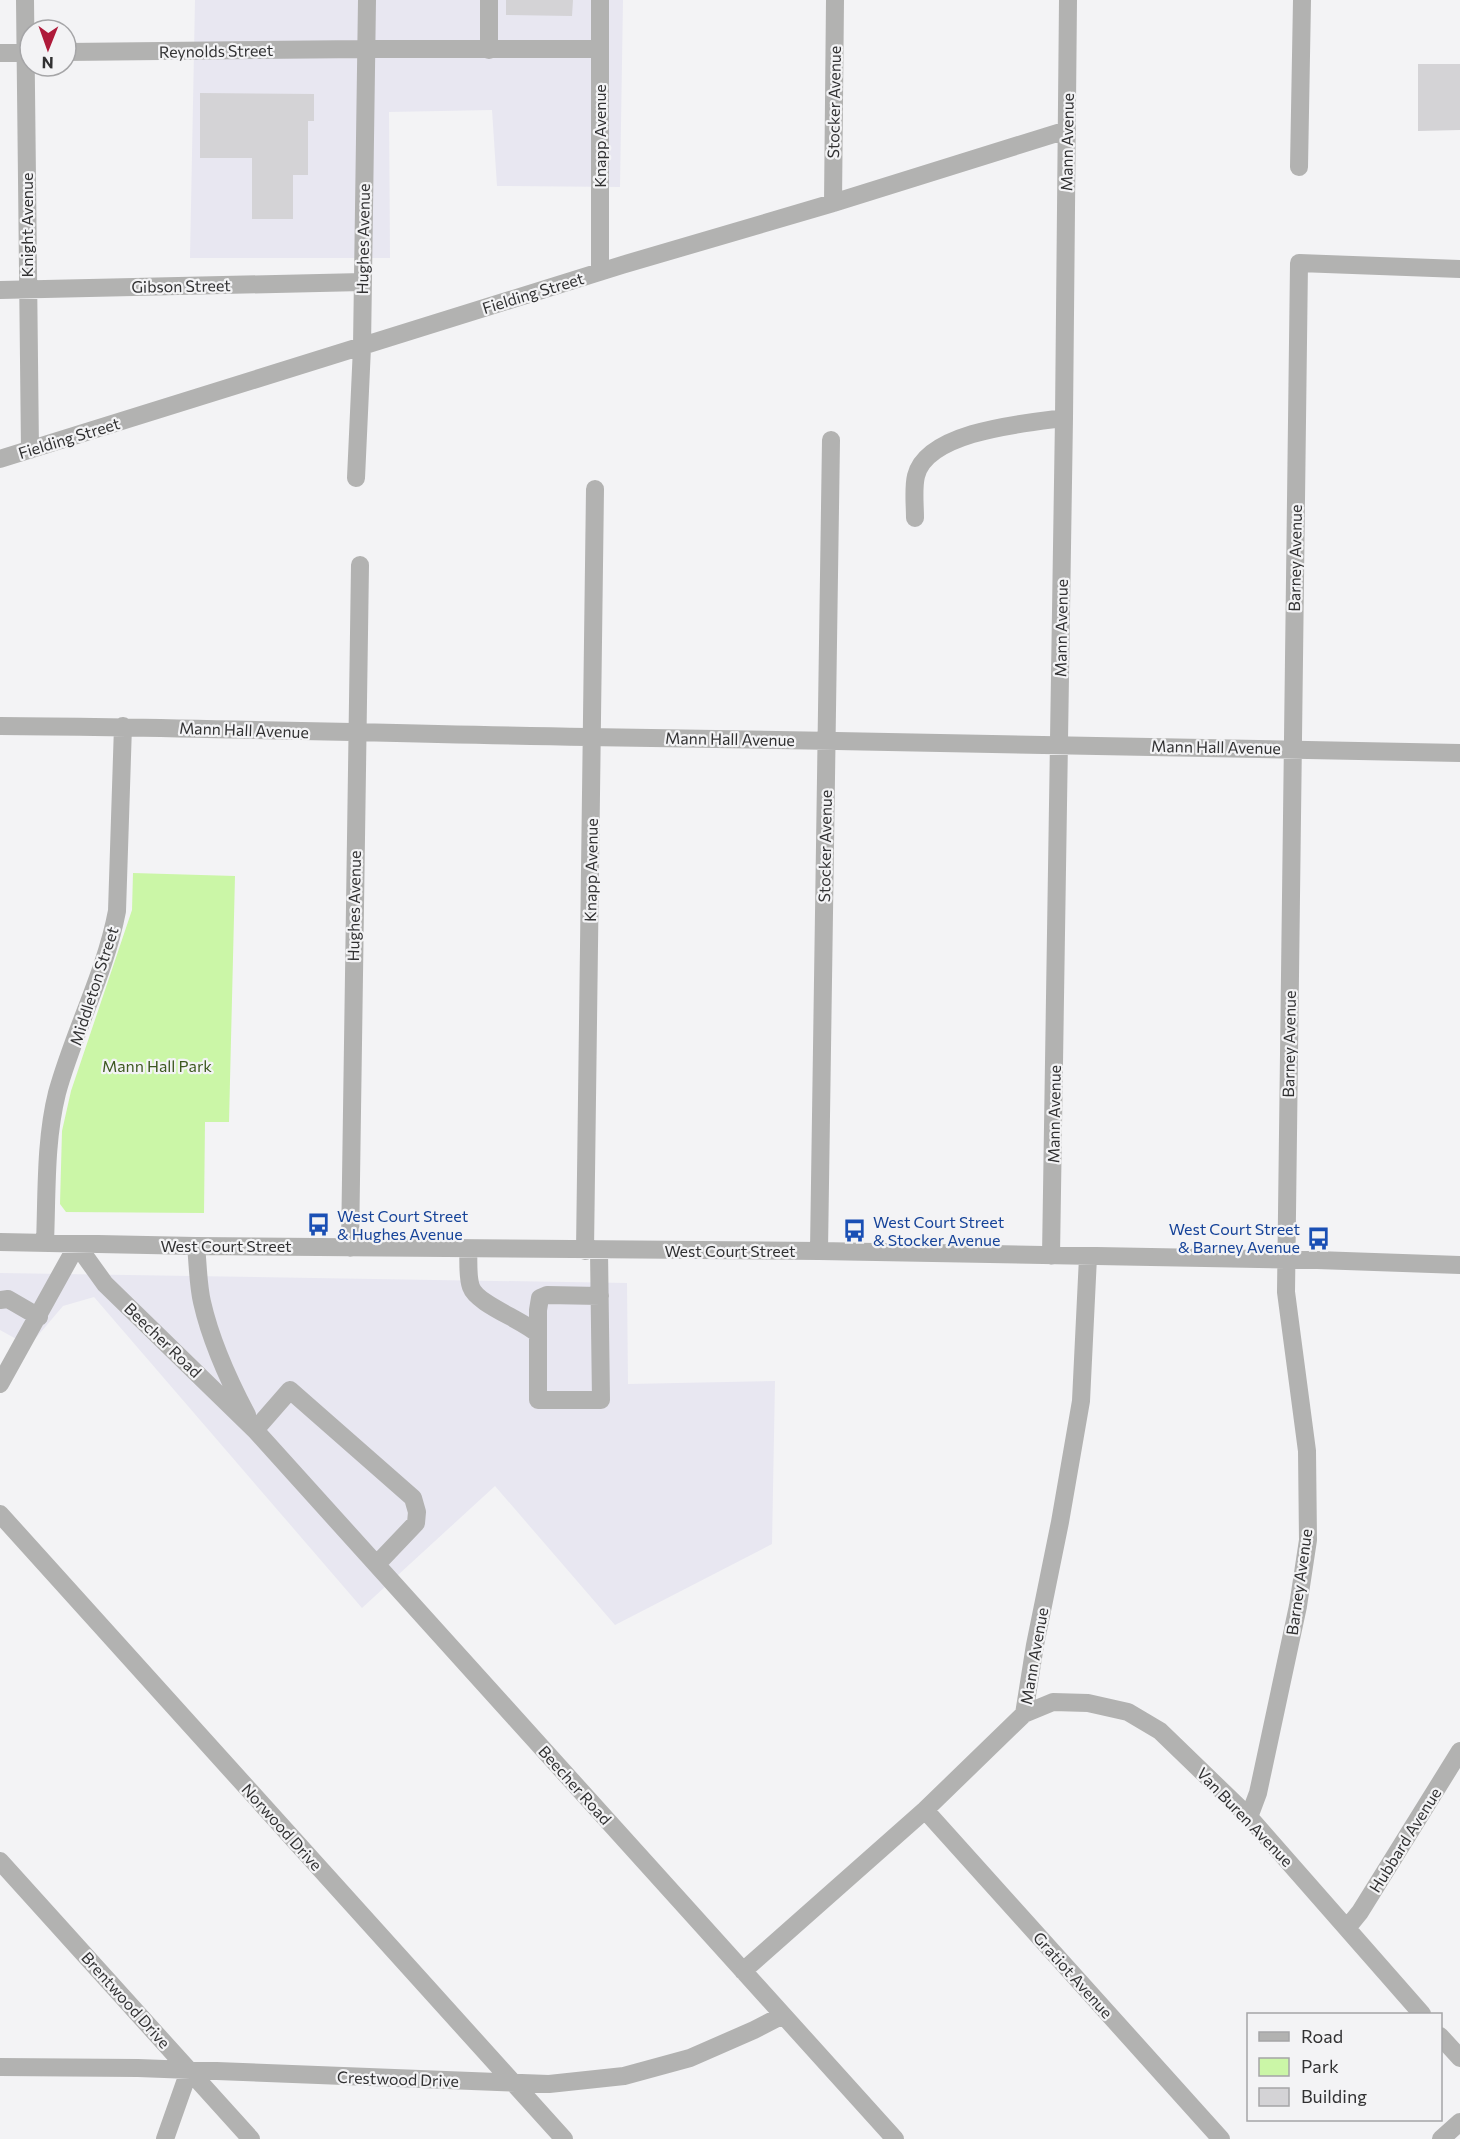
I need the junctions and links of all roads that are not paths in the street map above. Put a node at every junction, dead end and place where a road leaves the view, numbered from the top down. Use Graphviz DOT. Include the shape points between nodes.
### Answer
graph roads {
  1 [pos="25,0"];
  2 [pos="367,0"];
  3 [pos="489,0"];
  4 [pos="600,0"];
  5 [pos="835,0"];
  6 [pos="1068,0"];
  7 [pos="1302,0"];
  8 [pos="26,18"];
  9 [pos="366,49"];
  10 [pos="600,49"];
  11 [pos="489,50"];
  12 [pos="78,52"];
  13 [pos="0,53"];
  14 [pos="18,53"];
  15 [pos="28,78"];
  16 [pos="1067,130"];
  17 [pos="1299,166"];
  18 [pos="832,203"];
  19 [pos="1460,268"];
  20 [pos="600,272"];
  21 [pos="363,282"];
  22 [pos="28,289"];
  23 [pos="0,290"];
  24 [pos="362,347"];
  25 [pos="1064,418"];
  26 [pos="831,440"];
  27 [pos="30,450"];
  28 [pos="0,459"];
  29 [pos="356,478"];
  30 [pos="595,489"];
  31 [pos="915,518"];
  32 [pos="360,565"];
  33 [pos="0,726"];
  34 [pos="123,726"];
  35 [pos="357,734"];
  36 [pos="593,738"];
  37 [pos="827,741"];
  38 [pos="1059,745"];
  39 [pos="1292,748"];
  40 [pos="1460,753"];
  41 [pos="0,1242"];
  42 [pos="45,1243"];
  43 [pos="77,1245"];
  44 [pos="196,1246"];
  45 [pos="350,1248"];
  46 [pos="468,1249"];
  47 [pos="592,1251"];
  48 [pos="819,1251"];
  49 [pos="1051,1256"];
  50 [pos="1088,1257"];
  51 [pos="1287,1259"];
  52 [pos="1460,1265"];
  53 [pos="600,1296"];
  54 [pos="0,1300"];
  55 [pos="39,1317"];
  56 [pos="538,1334"];
  57 [pos="0,1384"];
  58 [pos="255,1430"];
  59 [pos="0,1514"];
  60 [pos="377,1564"];
  61 [pos="1024,1714"];
  62 [pos="1460,1751"];
  63 [pos="925,1810"];
  64 [pos="1249,1817"];
  65 [pos="0,1861"];
  66 [pos="1347,1928"];
  67 [pos="743,1971"];
  68 [pos="1421,2013"];
  69 [pos="783,2015"];
  70 [pos="1442,2038"];
  71 [pos="1460,2058"];
  72 [pos="0,2067"];
  73 [pos="189,2071"];
  74 [pos="513,2083"];
  75 [pos="1460,2122"];
  76 [pos="165,2139"];
  77 [pos="251,2139"];
  78 [pos="564,2139"];
  79 [pos="895,2139"];
  80 [pos="1221,2139"];
  81 [pos="1441,2139"];
  1 -- 8 [label="street, Knight Avenue"];
  2 -- 9 [label="street, Hughes Avenue"];
  3 -- 11 [label="street"];
  4 -- 10 [label="street, Knapp Avenue"];
  5 -- 18 [label="street, Stocker Avenue"];
  6 -- 16 [label="street, Mann Avenue"];
  7 -- 17 [label="street"];
  9 -- 11 [label="street, Reynolds Street"];
  9 -- 12 [label="street, Reynolds Street"];
  9 -- 21 [label="street, Hughes Avenue"];
  10 -- 11 [label="street, Reynolds Street"];
  10 -- 20 [label="street, Knapp Avenue"];
  13 -- 14 [label="street"];
  15 -- 22 [label="street, Knight Avenue"];
  16 -- 18 [label="street, Fielding Street"];
  16 -- 25 [label="street, Mann Avenue"];
  18 -- 20 [label="street, Fielding Street"];
  19 -- 39 [label="street, Barney Avenue" via="1299,262"];
  20 -- 24 [label="street, Fielding Street"];
  21 -- 22 [label="street, Gibson Street"];
  21 -- 24 [label="street, Hughes Avenue"];
  22 -- 23 [label="street, Gibson Street"];
  22 -- 27 [label="street, Knight Avenue"];
  24 -- 27 [label="street, Fielding Street"];
  24 -- 29 [label="street, Hughes Avenue"];
  25 -- 31 [label="street" via="1006,426 955,440 927,455 916,476"];
  25 -- 38 [label="street, Mann Avenue"];
  26 -- 37 [label="street, Stocker Avenue"];
  27 -- 28 [label="street, Fielding Street"];
  30 -- 36 [label="street, Knapp Avenue"];
  32 -- 35 [label="street, Hughes Avenue"];
  33 -- 34 [label="street, Mann Hall Avenue"];
  34 -- 35 [label="street, Mann Hall Avenue"];
  34 -- 42 [label="street, Middleton Street" via="117,911 112,939 57,1093 50,1138"];
  35 -- 36 [label="street, Mann Hall Avenue"];
  35 -- 45 [label="street, Hughes Avenue"];
  36 -- 37 [label="street, Mann Hall Avenue"];
  36 -- 47 [label="street, Knapp Avenue"];
  37 -- 38 [label="street, Mann Hall Avenue"];
  37 -- 48 [label="street, Stocker Avenue"];
  38 -- 39 [label="street, Mann Hall Avenue"];
  38 -- 49 [label="street, Mann Avenue"];
  39 -- 40 [label="street, Mann Hall Avenue"];
  39 -- 51 [label="street, Barney Avenue"];
  41 -- 42 [label="street, West Court Street"];
  42 -- 43 [label="street, West Court Street"];
  43 -- 44 [label="street, West Court Street"];
  43 -- 55 [label="street"];
  43 -- 58 [label="street, Beecher Road" via="105,1284"];
  44 -- 45 [label="street, West Court Street"];
  44 -- 58 [label="street, Beecher Road" via="201,1301 216,1350"];
  45 -- 46 [label="street, West Court Street"];
  46 -- 47 [label="street, West Court Street"];
  46 -- 56 [label="street" via="471,1289 482,1301"];
  47 -- 48 [label="street, West Court Street"];
  47 -- 53 [label="street, Knapp Avenue"];
  48 -- 49 [label="street, West Court Street"];
  49 -- 50 [label="street, West Court Street"];
  50 -- 51 [label="street, West Court Street"];
  50 -- 61 [label="street, Mann Avenue" via="1081,1401"];
  51 -- 52 [label="street, West Court Street"];
  51 -- 64 [label="street, Barney Avenue" via="1286,1292 1307,1451 1308,1540 1296,1617 1258,1793"];
  53 -- 56 [label="street" via="546,1294 540,1298"];
  53 -- 56 [label="street, Knapp Avenue" via="601,1400 538,1400"];
  54 -- 55 [label="street" via="8,1299"];
  55 -- 57 [label="street"];
  58 -- 60 [label="street, Beecher Road"];
  58 -- 60 [label="street" via="290,1390 413,1498 416,1523"];
  59 -- 74 [label="street, Norwood Drive"];
  60 -- 67 [label="street, Beecher Road"];
  61 -- 63 [label="street, Mann Avenue"];
  61 -- 64 [label="street, Van Buren Avenue" via="1053,1702 1088,1703 1128,1712 1160,1731"];
  62 -- 66 [label="street, Hubbard Avenue"];
  63 -- 67 [label="street, Mann Avenue"];
  63 -- 80 [label="street, Gratiot Avenue"];
  64 -- 66 [label="street, Van Buren Avenue"];
  65 -- 73 [label="street, Brentwood Drive"];
  66 -- 68 [label="street, Van Buren Avenue"];
  67 -- 69 [label="street, Beecher Road"];
  69 -- 74 [label="street, Crestwood Drive" via="690,2058 624,2076 549,2084"];
  69 -- 79 [label="street, Beecher Road"];
  70 -- 71 [label="street"];
  72 -- 73 [label="street, Crestwood Drive"];
  73 -- 74 [label="street, Crestwood Drive"];
  73 -- 76 [label="street"];
  73 -- 77 [label="street, Brentwood Drive"];
  74 -- 78 [label="street, Norwood Drive"];
  75 -- 81 [label="street"];
}
